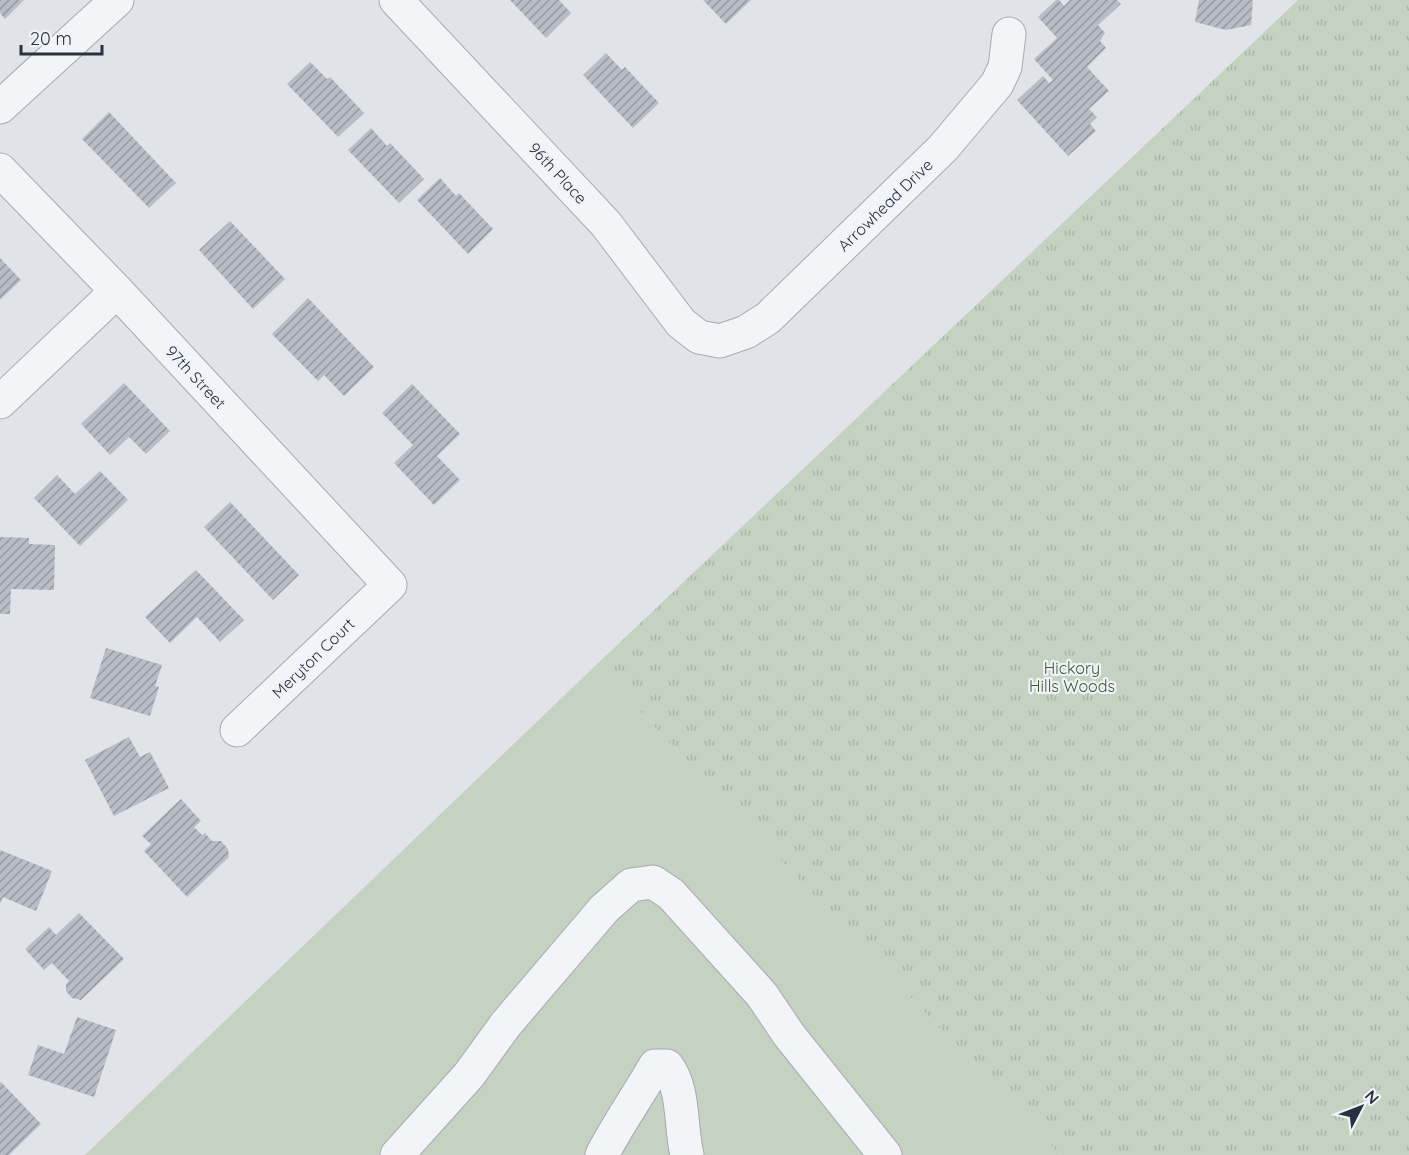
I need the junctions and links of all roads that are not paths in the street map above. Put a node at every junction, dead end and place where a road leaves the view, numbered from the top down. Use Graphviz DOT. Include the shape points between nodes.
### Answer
graph roads {
  1 [pos="117,0"];
  2 [pos="396,0"];
  3 [pos="1009,34"];
  4 [pos="0,107"];
  5 [pos="0,170"];
  6 [pos="117,291"];
  7 [pos="720,341"];
  8 [pos="0,402"];
  9 [pos="390,585"];
  10 [pos="237,730"];
  11 [pos="397,1155"];
  12 [pos="602,1155"];
  13 [pos="687,1155"];
  14 [pos="885,1155"];
  1 -- 4 [label="street"];
  2 -- 7 [label="street, 96th Place" via="606,224 681,323 699,337"];
  3 -- 7 [label="street, Arrowhead Drive" via="1005,68 997,84 943,148 768,318 746,332"];
  5 -- 6 [label="street, 97th Street"];
  6 -- 8 [label="street"];
  6 -- 9 [label="street, 97th Street"];
  9 -- 10 [label="street, Meryton Court"];
  11 -- 14 [label="street" via="469,1075 506,1024 604,909 631,885 653,882 671,894 701,925 762,995"];
  12 -- 13 [label="street" via="655,1066 667,1066 674,1075"];
}
